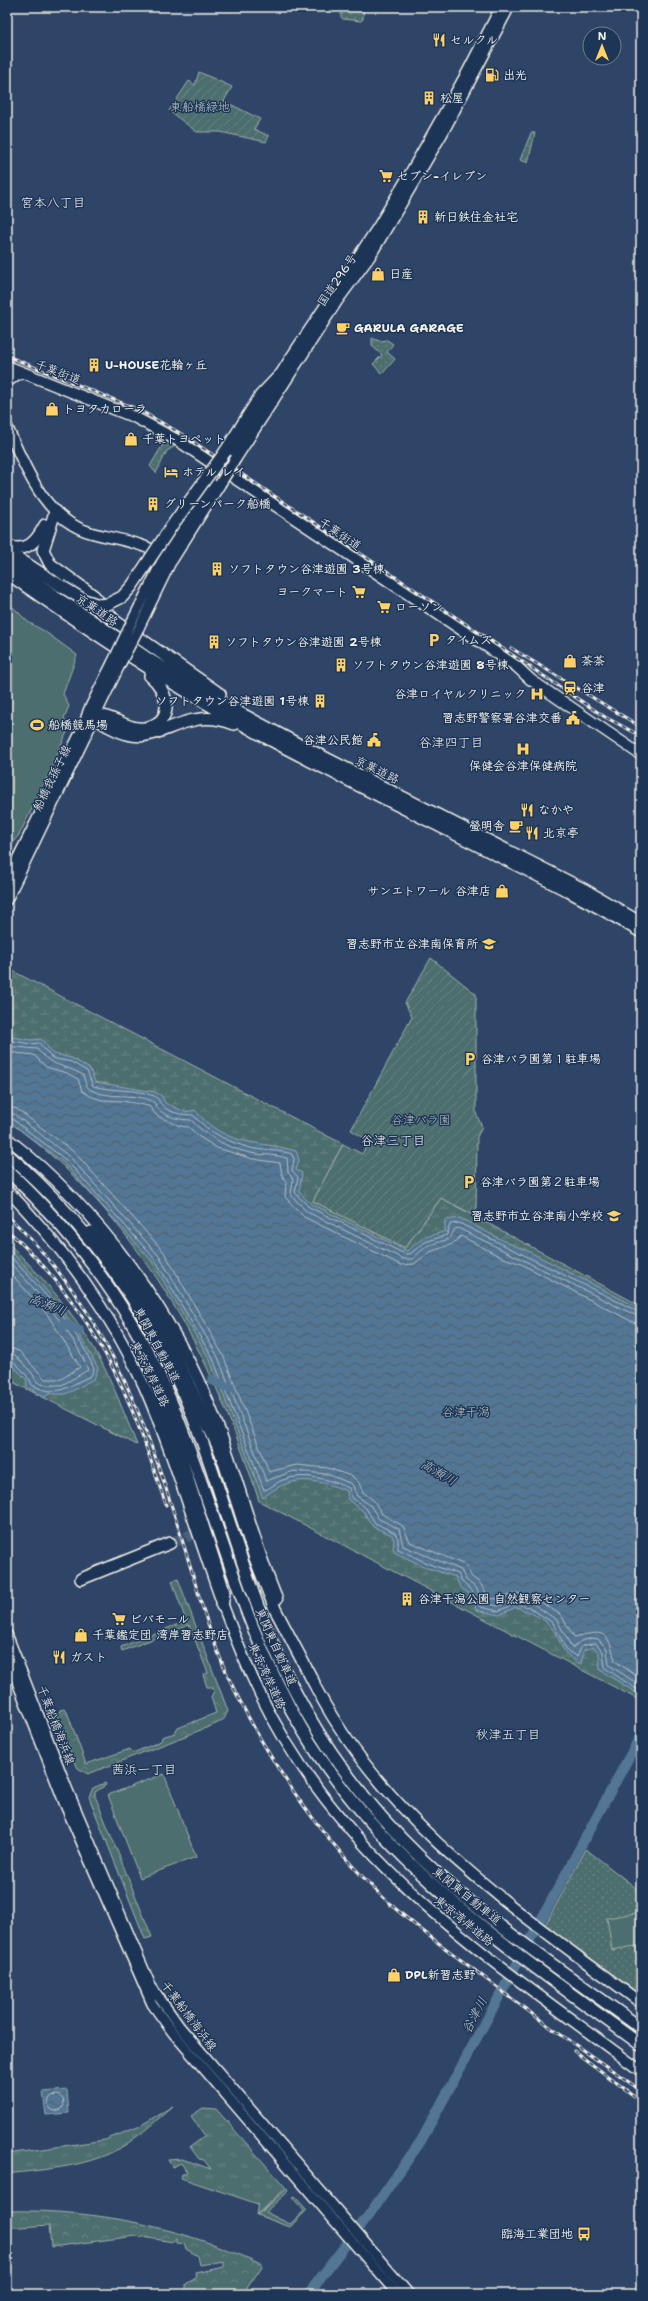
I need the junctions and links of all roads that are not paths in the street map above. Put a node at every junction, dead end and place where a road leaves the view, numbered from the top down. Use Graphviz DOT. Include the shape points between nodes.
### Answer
graph roads {
  1 [pos="501,7"];
  2 [pos="509,7"];
  3 [pos="7,366"];
  4 [pos="25,373"];
  5 [pos="280,375"];
  6 [pos="7,382"];
  7 [pos="7,428"];
  8 [pos="230,455"];
  9 [pos="55,512"];
  10 [pos="7,546"];
  11 [pos="7,551"];
  12 [pos="168,557"];
  13 [pos="7,563"];
  14 [pos="7,573"];
  15 [pos="81,625"];
  16 [pos="117,663"];
  17 [pos="96,714"];
  18 [pos="298,744"];
  19 [pos="280,745"];
  20 [pos="641,755"];
  21 [pos="7,879"];
  22 [pos="7,900"];
  23 [pos="641,923"];
  24 [pos="641,932"];
  25 [pos="7,1138"];
  26 [pos="7,1154"];
  27 [pos="7,1170"];
  28 [pos="7,1190"];
  29 [pos="118,1270"];
  30 [pos="102,1279"];
  31 [pos="203,1418"];
  32 [pos="224,1477"];
  33 [pos="196,1504"];
  34 [pos="194,1524"];
  35 [pos="170,1543"];
  36 [pos="81,1579"];
  37 [pos="222,1606"];
  38 [pos="7,1634"];
  39 [pos="7,1656"];
  40 [pos="314,1683"];
  41 [pos="641,2003"];
  42 [pos="641,2028"];
  43 [pos="641,2045"];
  44 [pos="641,2071"];
  45 [pos="347,2228"];
  46 [pos="354,2237"];
  47 [pos="397,2294"];
  48 [pos="409,2294"];
  1 -- 5 [label="highway, 国道296号" via="407,178"];
  2 -- 8 [label="highway, 国道296号" via="465,93 370,256"];
  3 -- 4 [label="highway, 千葉街道"];
  4 -- 6 [label="highway" via="16,375"];
  4 -- 20 [label="highway, 千葉街道" via="136,418 177,440 516,666 531,680"];
  5 -- 8 [label="highway" via="261,395"];
  7 -- 9 [label="highway" via="35,484"];
  8 -- 11 [label="highway, bridge" via="171,526 132,586 122,597 108,604 99,605 84,600"];
  8 -- 12 [label="highway, 国道296号" via="217,482"];
  9 -- 10 [label="highway" via="34,543 24,548"];
  9 -- 12 [label="highway" via="90,532 147,546"];
  9 -- 18 [label="highway" via="44,550 50,564 89,592 110,617 136,638"];
  12 -- 16 [label="main road, 船橋我孫子線, bridge"];
  13 -- 18 [label="highway, 京葉道路, bridge" via="156,664"];
  14 -- 15 [label="highway, 京葉道路"];
  15 -- 17 [label="highway, bridge" via="154,680 163,691 166,702 164,714 156,724 138,728"];
  15 -- 19 [label="highway, 京葉道路, bridge" via="164,679"];
  16 -- 17 [label="main road, 船橋我孫子線"];
  16 -- 21 [label="main road, 船橋我孫子線" via="88,711 83,727"];
  17 -- 19 [label="highway" via="101,723 121,733 144,737 195,720 215,719 232,723"];
  17 -- 22 [label="main road, 船橋我孫子線"];
  18 -- 23 [label="highway, 京葉道路" via="557,875"];
  19 -- 24 [label="highway, 京葉道路" via="581,897"];
  25 -- 40 [label="highway" via="47,1172 90,1216 140,1279 169,1324 193,1369 216,1422 275,1594"];
  26 -- 29 [label="highway, 東関東自動車道" via="44,1189"];
  27 -- 30 [label="highway, 東関東自動車道" via="44,1206"];
  28 -- 34 [label="highway, 東京湾岸道路" via="56,1244 91,1293 127,1353 156,1415"];
  29 -- 31 [label="highway" via="170,1344"];
  29 -- 42 [label="highway, 東関東自動車道" via="178,1383 197,1429 276,1653 305,1709 352,1780 421,1858 495,1921"];
  30 -- 33 [label="highway" via="149,1367"];
  30 -- 43 [label="highway, 東関東自動車道" via="140,1336 170,1399 265,1659 302,1729 335,1779 378,1832 430,1884 487,1931"];
  31 -- 32 [label="highway"];
  31 -- 40 [label="highway" via="221,1453 255,1558 275,1609"];
  33 -- 34 [label="highway" via="199,1518"];
  33 -- 37 [label="highway" via="222,1582"];
  34 -- 37 [label="highway, 東京湾岸道路"];
  35 -- 36 [label="highway"];
  37 -- 44 [label="highway, 東京湾岸道路" via="260,1696 303,1769 333,1810 404,1888 494,1962"];
  38 -- 45 [label="main road, 千葉船橋海浜線" via="70,1795 154,1991 180,2027"];
  39 -- 45 [label="main road, 千葉船橋海浜線" via="63,1800 152,2004 173,2033"];
  40 -- 41 [label="highway" via="351,1743 400,1804 453,1859 526,1918"];
  45 -- 46 [label="main road, 千葉船橋海浜線"];
  46 -- 47 [label="main road, 千葉船橋海浜線"];
  46 -- 48 [label="main road, 千葉船橋海浜線"];
}
